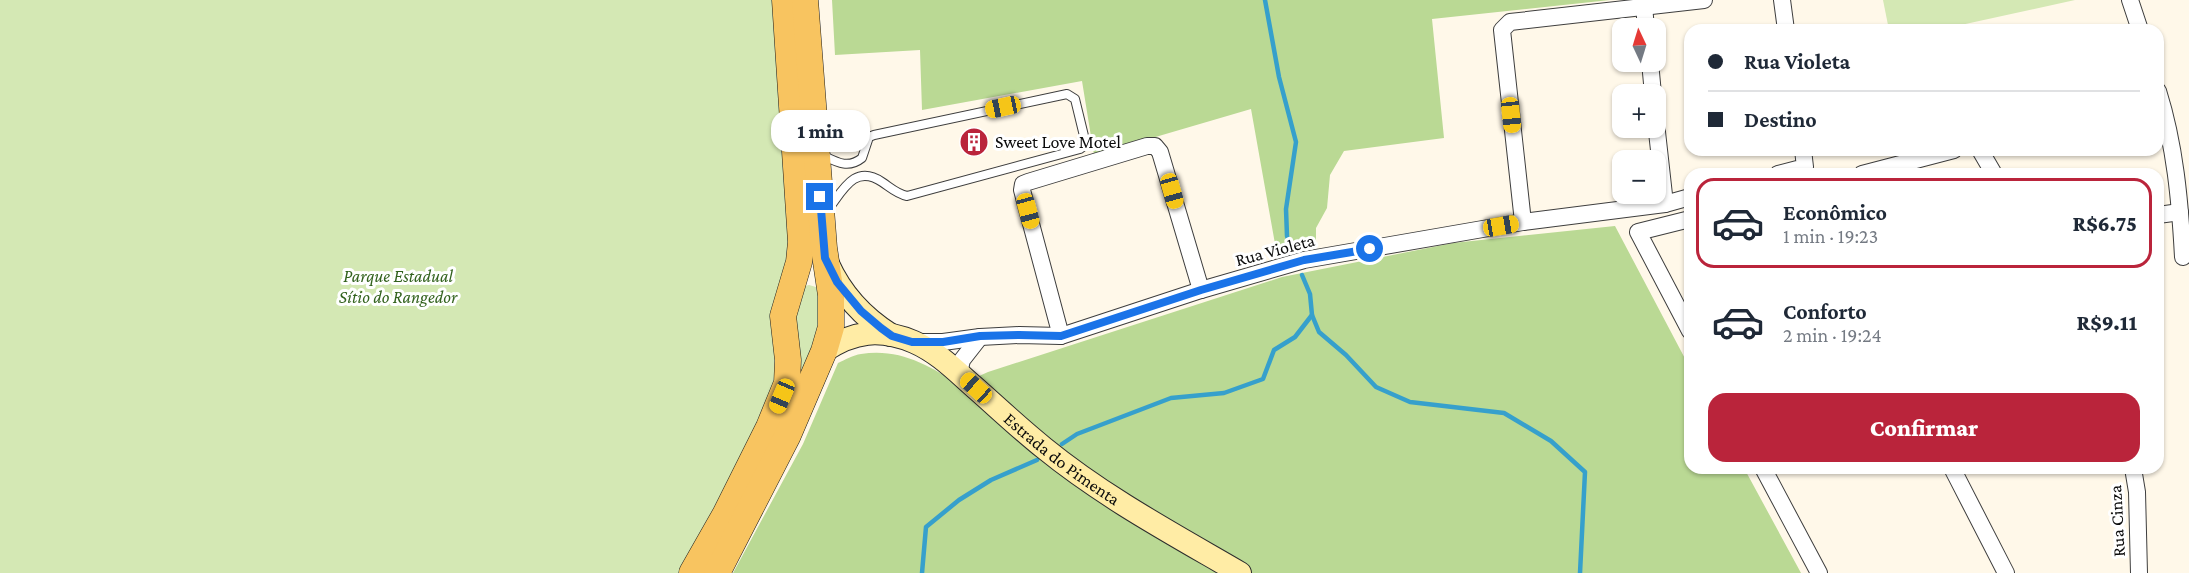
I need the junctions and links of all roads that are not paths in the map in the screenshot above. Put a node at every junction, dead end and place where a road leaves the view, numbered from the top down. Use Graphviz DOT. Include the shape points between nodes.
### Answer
graph roads {
  1 [pos="785,0"];
  2 [pos="805,0"];
  3 [pos="1704,0"];
  4 [pos="1782,0"];
  5 [pos="2130,0"];
  6 [pos="1644,6"];
  7 [pos="1645,18"];
  8 [pos="1785,24"];
  9 [pos="2138,24"];
  10 [pos="2164,111"];
  11 [pos="816,152"];
  12 [pos="1931,156"];
  13 [pos="1804,158"];
  14 [pos="1788,168"];
  15 [pos="1885,168"];
  16 [pos="1684,199"];
  17 [pos="1665,204"];
  18 [pos="1666,204"];
  19 [pos="2180,212"];
  20 [pos="2164,214"];
  21 [pos="821,219"];
  22 [pos="1684,220"];
  23 [pos="1523,222"];
  24 [pos="2183,257"];
  25 [pos="825,258"];
  26 [pos="790,286"];
  27 [pos="1201,290"];
  28 [pos="831,295"];
  29 [pos="1684,320"];
  30 [pos="980,336"];
  31 [pos="1061,336"];
  32 [pos="902,339"];
  33 [pos="824,351"];
  34 [pos="958,373"];
  35 [pos="1766,474"];
  36 [pos="1955,474"];
  37 [pos="2134,474"];
  38 [pos="692,573"];
  39 [pos="717,573"];
  40 [pos="1239,573"];
  41 [pos="1819,573"];
  42 [pos="2006,573"];
  43 [pos="2139,573"];
  1 -- 26 [label="main road" via="801,242"];
  2 -- 11 [label="main road"];
  3 -- 6 [label="street"];
  4 -- 8 [label="street"];
  5 -- 9 [label="street"];
  6 -- 7 [label="street"];
  6 -- 23 [label="street" via="1510,22 1502,30"];
  10 -- 19 [label="street" via="2171,136"];
  11 -- 21 [label="main road"];
  11 -- 21 [label="lane" via="850,165 862,158 869,138 874,135 1067,94 1075,99 1085,140 1080,149 907,196 870,175 860,176 847,184"];
  12 -- 15 [label="street"];
  13 -- 14 [label="street"];
  16 -- 18 [label="street, Rua Violeta"];
  17 -- 23 [label="street, Rua Violeta"];
  19 -- 20 [label="street"];
  19 -- 24 [label="street"];
  21 -- 25 [label="main road"];
  22 -- 29 [label="street" via="1638,232"];
  23 -- 27 [label="street, Rua Violeta" via="1304,260"];
  25 -- 28 [label="main road"];
  25 -- 32 [label="main road, Estrada do Pimenta" via="848,296 873,322"];
  26 -- 28 [label="main road" via="800,277 813,275 825,283"];
  26 -- 38 [label="main road" via="783,316 787,383 769,427"];
  27 -- 31 [label="street, Rua Violeta"];
  27 -- 31 [label="street" via="1155,146 1028,182 1022,190"];
  28 -- 33 [label="main road" via="831,327"];
  30 -- 31 [label="street, Rua Violeta"];
  30 -- 32 [label="street, Rua Violeta" via="943,342"];
  30 -- 34 [label="street" via="962,360"];
  32 -- 33 [label="main road, Estrada do Pimenta" via="857,334"];
  32 -- 34 [label="main road, Estrada do Pimenta" via="940,357"];
  33 -- 39 [label="main road" via="788,435"];
  34 -- 40 [label="main road, Estrada do Pimenta" via="1091,484"];
  35 -- 41 [label="street"];
  36 -- 42 [label="street"];
  37 -- 43 [label="street, Rua Cinza"];
}
